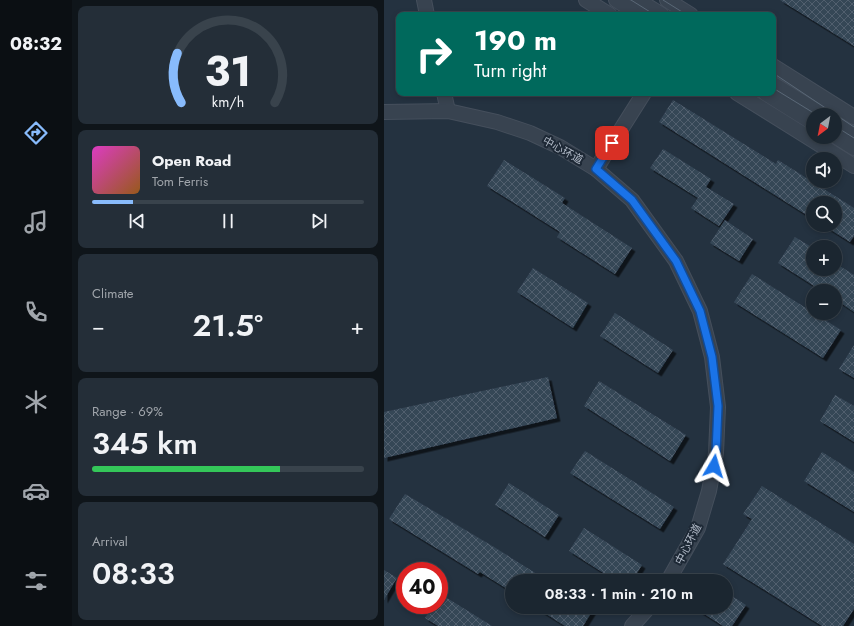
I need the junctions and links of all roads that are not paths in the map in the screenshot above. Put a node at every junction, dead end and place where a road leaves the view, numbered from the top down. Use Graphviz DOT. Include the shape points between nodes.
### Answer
graph roads {
  1 [pos="424,0"];
  2 [pos="586,0"];
  3 [pos="616,0"];
  4 [pos="638,0"];
  5 [pos="667,0"];
  6 [pos="426,12"];
  7 [pos="605,12"];
  8 [pos="635,12"];
  9 [pos="657,12"];
  10 [pos="686,12"];
  11 [pos="776,68"];
  12 [pos="776,86"];
  13 [pos="445,96"];
  14 [pos="642,96"];
  15 [pos="742,96"];
  16 [pos="770,96"];
  17 [pos="812,108"];
  18 [pos="448,111"];
  19 [pos="384,112"];
  20 [pos="854,117"];
  21 [pos="806,119"];
  22 [pos="842,126"];
  23 [pos="854,134"];
  24 [pos="842,140"];
  25 [pos="854,148"];
  26 [pos="854,166"];
  27 [pos="596,169"];
  28 [pos="672,574"];
  29 [pos="643,614"];
  30 [pos="632,626"];
  1 -- 6 [label="street"];
  2 -- 7 [label="street"];
  3 -- 8 [label="street"];
  4 -- 9 [label="street"];
  5 -- 10 [label="street"];
  11 -- 20 [label="street"];
  12 -- 17 [label="street"];
  13 -- 18 [label="street"];
  14 -- 27 [label="street"];
  15 -- 26 [label="street"];
  16 -- 21 [label="street"];
  18 -- 19 [label="street, 中心环道"];
  18 -- 27 [label="street, 中心环道" via="530,132"];
  22 -- 23 [label="street"];
  24 -- 25 [label="street"];
  27 -- 28 [label="street, 中心环道" via="632,200 676,261 700,311 712,357 718,406 716,453 709,491 698,528"];
  29 -- 30 [label="street"];
}
